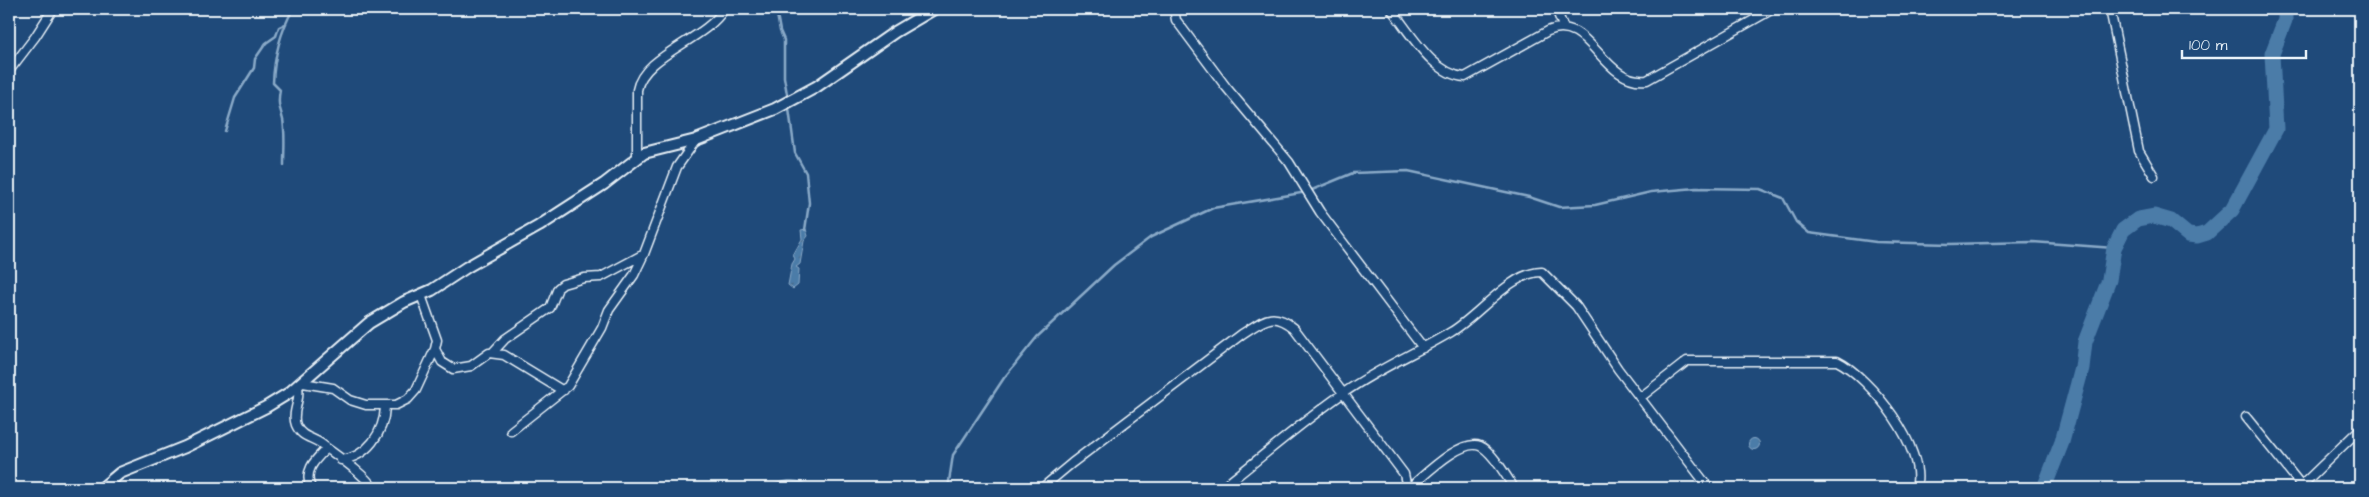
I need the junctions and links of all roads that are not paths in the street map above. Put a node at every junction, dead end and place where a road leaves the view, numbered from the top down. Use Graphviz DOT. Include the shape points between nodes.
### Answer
graph roads {
  1 [pos="53,9"];
  2 [pos="934,9"];
  3 [pos="1174,9"];
  4 [pos="1391,9"];
  5 [pos="1556,9"];
  6 [pos="1773,9"];
  7 [pos="2110,9"];
  8 [pos="724,10"];
  9 [pos="1563,26"];
  10 [pos="9,71"];
  11 [pos="696,140"];
  12 [pos="637,158"];
  13 [pos="2154,176"];
  14 [pos="644,254"];
  15 [pos="421,295"];
  16 [pos="1423,348"];
  17 [pos="435,349"];
  18 [pos="493,352"];
  19 [pos="300,385"];
  20 [pos="564,390"];
  21 [pos="1344,392"];
  22 [pos="1641,397"];
  23 [pos="385,406"];
  24 [pos="2246,417"];
  25 [pos="2360,429"];
  26 [pos="511,431"];
  27 [pos="326,449"];
  28 [pos="341,460"];
  29 [pos="2300,487"];
  30 [pos="102,488"];
  31 [pos="311,488"];
  32 [pos="373,488"];
  33 [pos="1042,488"];
  34 [pos="1222,488"];
  35 [pos="1408,488"];
  36 [pos="1514,488"];
  37 [pos="1709,488"];
  38 [pos="1916,488"];
  1 -- 10 [label="street"];
  2 -- 11 [label="street" via="786,104"];
  3 -- 16 [label="street" via="1176,20 1226,87 1274,142 1320,212"];
  4 -- 9 [label="street" via="1432,60 1444,72 1454,76 1465,77"];
  5 -- 9 [label="street"];
  6 -- 9 [label="street" via="1647,80 1638,81 1622,76 1583,37"];
  7 -- 13 [label="street" via="2140,151"];
  8 -- 12 [label="street" via="640,79 637,90"];
  11 -- 12 [label="street" via="653,149"];
  11 -- 14 [label="street" via="677,167"];
  12 -- 15 [label="street" via="604,184 539,226"];
  14 -- 18 [label="street" via="601,277 563,284 550,308 505,339"];
  14 -- 20 [label="street"];
  15 -- 17 [label="street" via="437,340"];
  15 -- 19 [label="street" via="358,332"];
  16 -- 21 [label="street"];
  16 -- 22 [label="street" via="1452,332 1525,275 1542,272 1576,306"];
  17 -- 18 [label="street" via="442,362 453,369 470,366"];
  17 -- 23 [label="street" via="416,390 408,399"];
  18 -- 20 [label="street"];
  19 -- 23 [label="street" via="333,388 350,400"];
  19 -- 27 [label="street" via="295,423 304,436"];
  19 -- 30 [label="street" via="266,407 185,447 120,473"];
  20 -- 26 [label="street"];
  21 -- 33 [label="street" via="1294,328 1283,319 1272,317 1242,334"];
  21 -- 34 [label="street"];
  21 -- 35 [label="street" via="1404,474"];
  22 -- 37 [label="street"];
  22 -- 38 [label="street" via="1687,360 1837,361 1851,368 1903,431 1916,460"];
  23 -- 28 [label="street" via="382,424 368,449 358,457"];
  24 -- 29 [label="street"];
  25 -- 29 [label="street"];
  27 -- 28 [label="street"];
  27 -- 31 [label="street" via="309,471"];
  28 -- 32 [label="street"];
  35 -- 36 [label="street" via="1458,448 1469,444 1489,452"];
}
